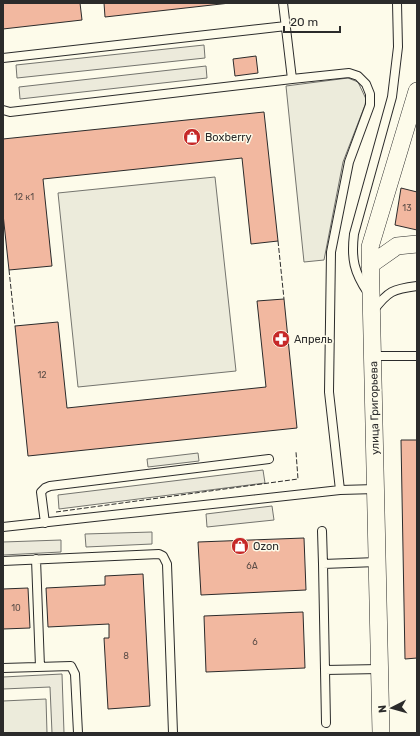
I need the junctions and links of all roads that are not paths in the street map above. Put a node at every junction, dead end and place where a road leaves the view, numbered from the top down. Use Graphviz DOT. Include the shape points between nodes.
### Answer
graph roads {
  1 [pos="284,3"];
  2 [pos="397,3"];
  3 [pos="286,26"];
  4 [pos="3,58"];
  5 [pos="292,79"];
  6 [pos="417,91"];
  7 [pos="3,110"];
  8 [pos="417,244"];
  9 [pos="370,265"];
  10 [pos="417,286"];
  11 [pos="371,305"];
  12 [pos="372,356"];
  13 [pos="417,356"];
  14 [pos="268,460"];
  15 [pos="340,490"];
  16 [pos="376,490"];
  17 [pos="44,523"];
  18 [pos="3,527"];
  19 [pos="322,531"];
  20 [pos="36,559"];
  21 [pos="3,561"];
  22 [pos="377,562"];
  23 [pos="323,564"];
  24 [pos="40,667"];
  25 [pos="3,668"];
  26 [pos="380,669"];
  27 [pos="325,670"];
  28 [pos="326,723"];
  29 [pos="78,733"];
  30 [pos="173,733"];
  31 [pos="381,733"];
  1 -- 3 [label="lane"];
  2 -- 11 [label="lane" via="398,47 392,97 354,234 352,250 358,279"];
  3 -- 4 [label="lane"];
  3 -- 5 [label="lane"];
  5 -- 7 [label="lane" via="10,112"];
  5 -- 15 [label="lane" via="349,73 358,76 366,84 370,94 370,105 349,162 331,252 329,392"];
  6 -- 9 [label="street, улица Григорьева" via="370,247"];
  8 -- 9 [label="street" via="397,246"];
  9 -- 11 [label="street, улица Григорьева"];
  10 -- 11 [label="lane" via="396,289"];
  11 -- 12 [label="street, улица Григорьева"];
  12 -- 13 [label="lane"];
  12 -- 16 [label="street, улица Григорьева"];
  14 -- 17 [label="lane" via="50,486 41,492"];
  15 -- 16 [label="lane"];
  15 -- 17 [label="lane"];
  16 -- 22 [label="street, улица Григорьева"];
  17 -- 18 [label="lane"];
  19 -- 23 [label="lane"];
  20 -- 21 [label="lane"];
  20 -- 24 [label="lane"];
  20 -- 30 [label="lane" via="159,554 163,556 167,564"];
  22 -- 23 [label="lane"];
  22 -- 26 [label="street, улица Григорьева"];
  23 -- 27 [label="lane"];
  24 -- 25 [label="lane"];
  24 -- 29 [label="lane" via="71,666 74,670"];
  26 -- 27 [label="lane"];
  26 -- 31 [label="street, улица Григорьева"];
  27 -- 28 [label="lane"];
}
